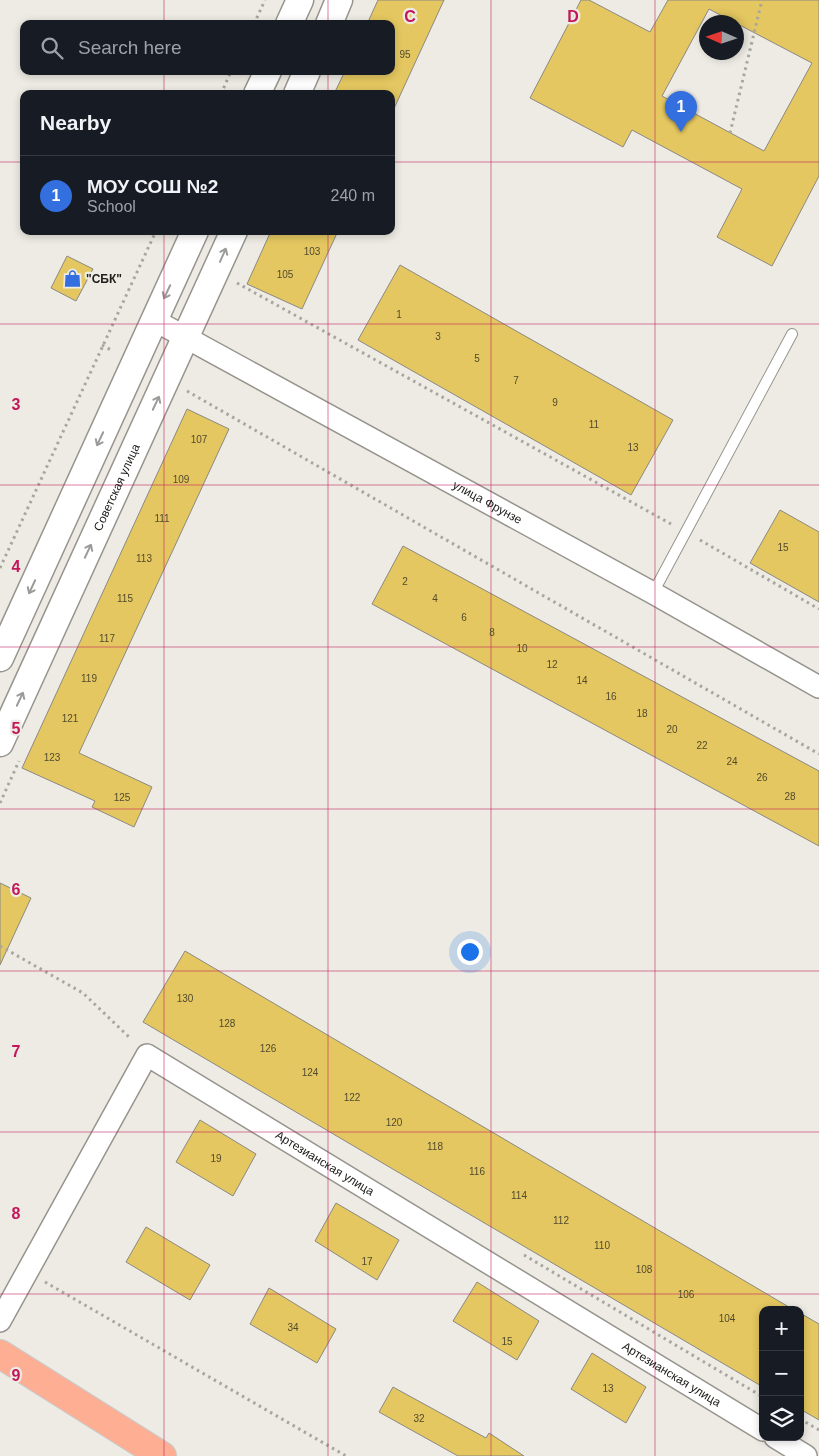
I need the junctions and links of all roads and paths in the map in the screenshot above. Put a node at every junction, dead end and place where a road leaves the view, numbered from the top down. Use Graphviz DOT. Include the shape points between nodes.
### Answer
graph roads {
  1 [pos="265,0"];
  2 [pos="300,0"];
  3 [pos="340,0"];
  4 [pos="762,0"];
  5 [pos="256,20"];
  6 [pos="291,20"];
  7 [pos="331,20"];
  8 [pos="229,75"];
  9 [pos="266,75"];
  10 [pos="305,75"];
  11 [pos="223,90"];
  12 [pos="259,90"];
  13 [pos="299,90"];
  14 [pos="730,133"];
  15 [pos="154,235"];
  16 [pos="193,235"];
  17 [pos="232,235"];
  18 [pos="216,271"];
  19 [pos="154,320"];
  20 [pos="792,334"];
  21 [pos="186,337"];
  22 [pos="102,345"];
  23 [pos="135,362"];
  24 [pos="167,379"];
  25 [pos="686,532"];
  26 [pos="0,568"];
  27 [pos="654,593"];
  28 [pos="819,609"];
  29 [pos="0,658"];
  30 [pos="819,687"];
  31 [pos="0,743"];
  32 [pos="819,754"];
  33 [pos="0,946"];
  34 [pos="147,1055"];
  35 [pos="28,1272"];
  36 [pos="0,1321"];
  37 [pos="0,1354"];
  38 [pos="804,1421"];
  39 [pos="759,1428"];
  40 [pos="819,1430"];
  41 [pos="782,1441"];
  42 [pos="162,1456"];
  43 [pos="346,1456"];
  44 [pos="806,1456"];
  1 -- 5 [label="path"];
  2 -- 6 [label="street"];
  3 -- 7 [label="street"];
  4 -- 14 [label="path"];
  8 -- 11 [label="path"];
  9 -- 12 [label="street"];
  10 -- 13 [label="street"];
  15 -- 22 [label="path"];
  16 -- 19 [label="street, one-way"];
  18 -- 17 [label="street, Советская улица, one-way"];
  18 -- 21 [label="street, Советская улица"];
  18 -- 25 [label="path"];
  19 -- 21 [label="street, улица Фрунзе"];
  19 -- 23 [label="street"];
  20 -- 25 [label="lane"];
  21 -- 24 [label="street, Советская улица"];
  21 -- 27 [label="street, улица Фрунзе"];
  22 -- 23 [label="path"];
  22 -- 26 [label="path"];
  23 -- 29 [label="street, one-way"];
  31 -- 24 [label="street, Советская улица, one-way"];
  24 -- 32 [label="path"];
  25 -- 27 [label="lane"];
  25 -- 28 [label="path"];
  27 -- 30 [label="street, улица Фрунзе"];
  33 -- 34 [label="path" via="82,993"];
  34 -- 35 [label="street"];
  34 -- 39 [label="street, Артезианская улица"];
  35 -- 36 [label="street"];
  35 -- 43 [label="path"];
  37 -- 42 [label="highway"];
  38 -- 40 [label="path"];
  41 -- 44 [label="street"];
}
